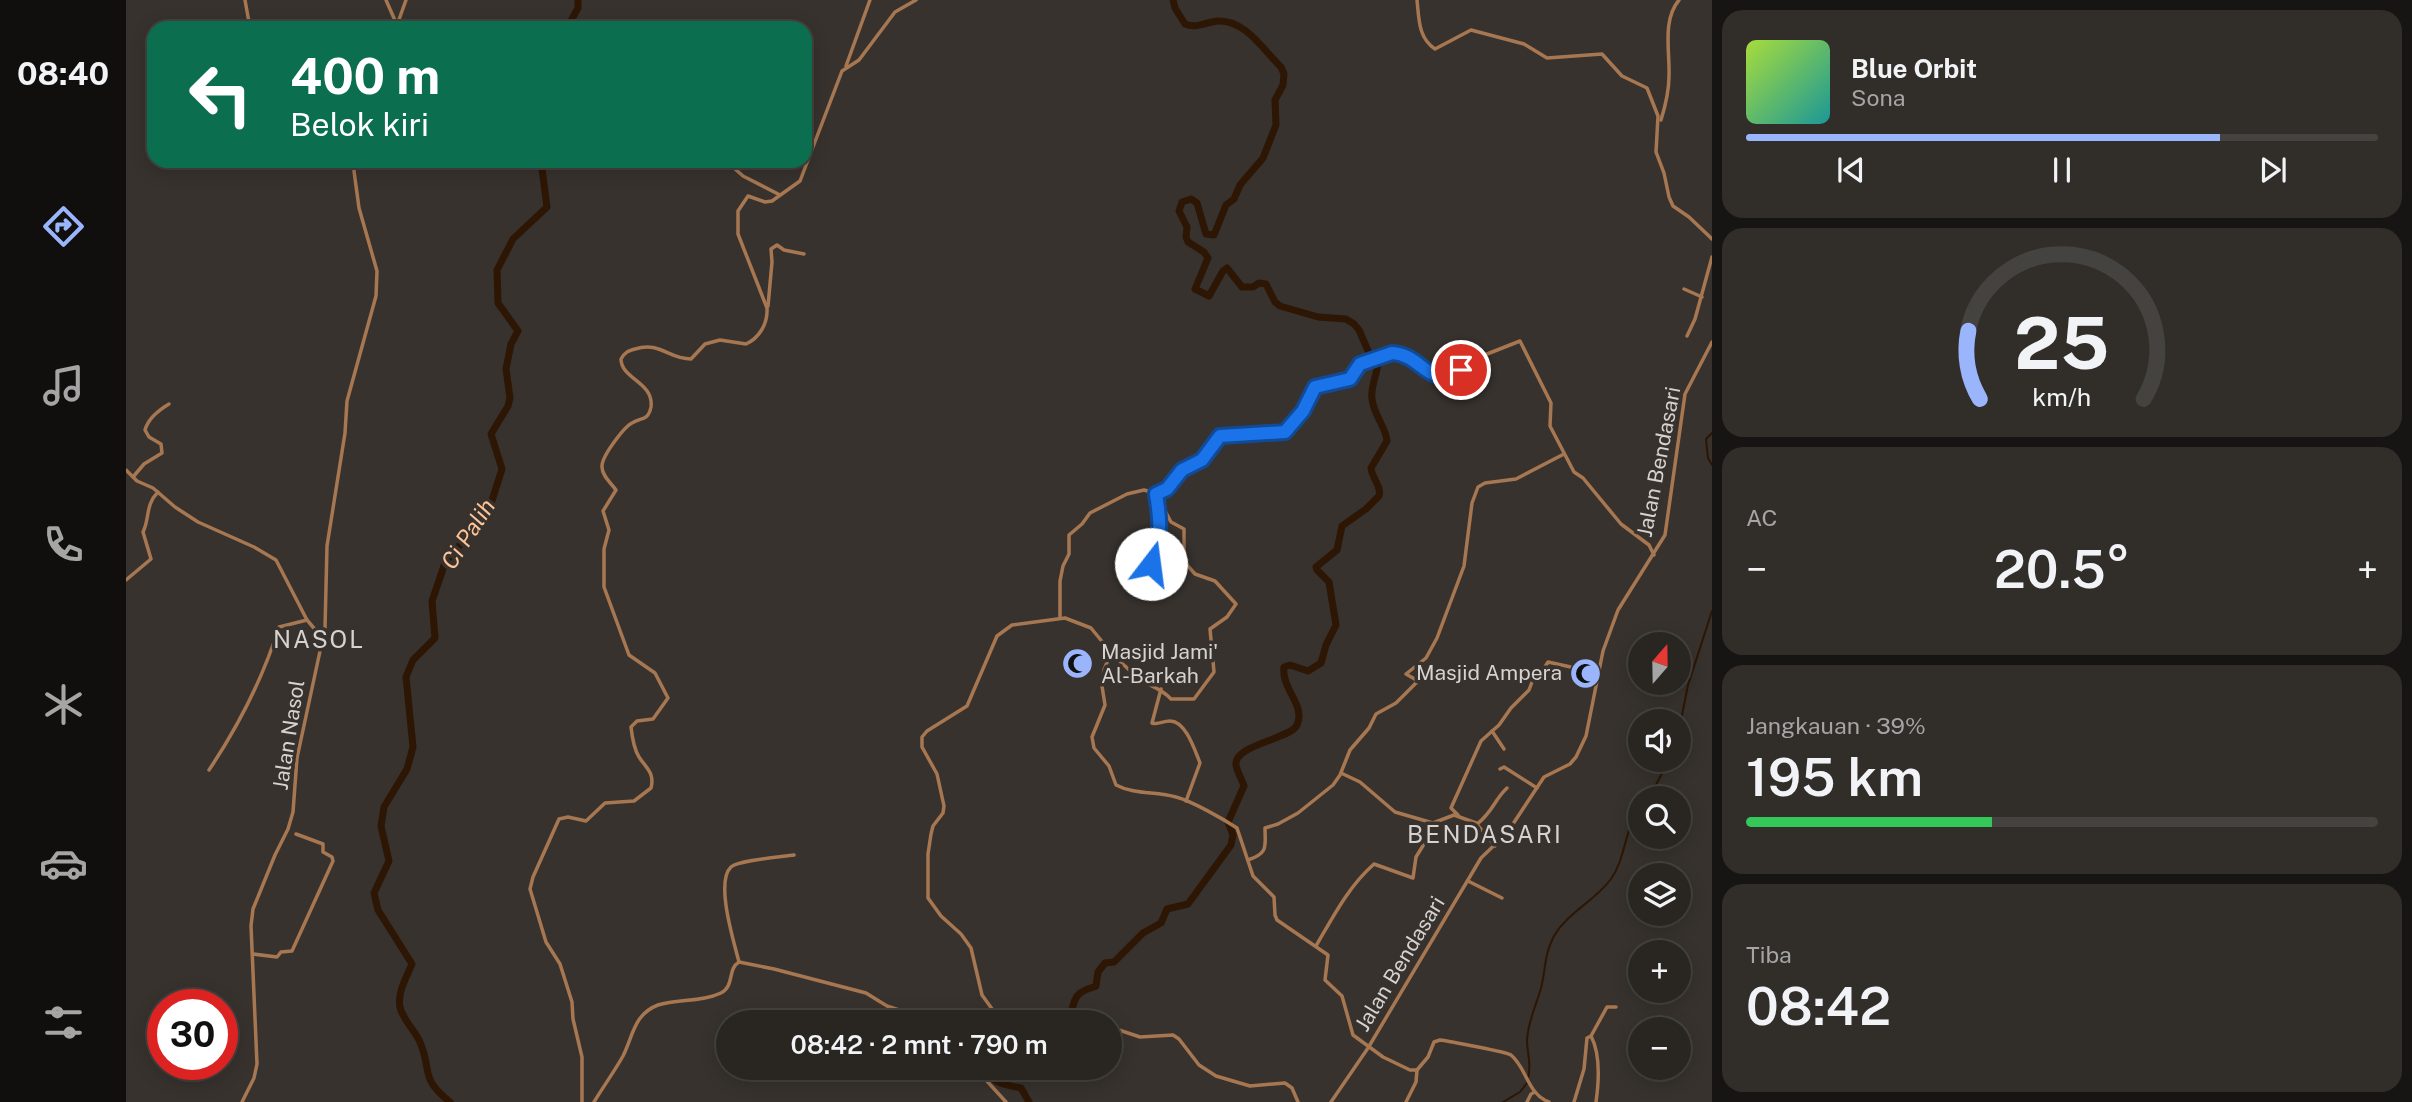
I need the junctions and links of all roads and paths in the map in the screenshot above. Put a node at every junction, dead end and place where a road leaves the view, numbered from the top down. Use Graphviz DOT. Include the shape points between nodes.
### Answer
graph roads {
  1 [pos="245,0"];
  2 [pos="386,0"];
  3 [pos="406,0"];
  4 [pos="870,0"];
  5 [pos="916,0"];
  6 [pos="1417,0"];
  7 [pos="1679,0"];
  8 [pos="249,21"];
  9 [pos="394,21"];
  10 [pos="398,21"];
  11 [pos="845,68"];
  12 [pos="1658,128"];
  13 [pos="812,151"];
  14 [pos="355,168"];
  15 [pos="734,168"];
  16 [pos="806,168"];
  17 [pos="780,195"];
  18 [pos="1712,239"];
  19 [pos="804,254"];
  20 [pos="1712,257"];
  21 [pos="1684,289"];
  22 [pos="1702,297"];
  23 [pos="767,308"];
  24 [pos="1687,336"];
  25 [pos="1712,342"];
  26 [pos="169,404"];
  27 [pos="1564,454"];
  28 [pos="126,470"];
  29 [pos="133,477"];
  30 [pos="158,492"];
  31 [pos="1156,494"];
  32 [pos="1654,555"];
  33 [pos="1148,569"];
  34 [pos="126,580"];
  35 [pos="1060,618"];
  36 [pos="307,620"];
  37 [pos="323,639"];
  38 [pos="1110,655"];
  39 [pos="1598,673"];
  40 [pos="1161,689"];
  41 [pos="1492,731"];
  42 [pos="1504,749"];
  43 [pos="1500,769"];
  44 [pos="209,770"];
  45 [pos="1341,772"];
  46 [pos="1507,788"];
  47 [pos="1537,788"];
  48 [pos="1186,801"];
  49 [pos="1458,815"];
  50 [pos="1437,823"];
  51 [pos="1477,824"];
  52 [pos="296,834"];
  53 [pos="1495,846"];
  54 [pos="794,855"];
  55 [pos="1248,860"];
  56 [pos="1468,881"];
  57 [pos="1502,898"];
  58 [pos="1316,946"];
  59 [pos="253,954"];
  60 [pos="738,962"];
  61 [pos="1612,1006"];
  62 [pos="899,1010"];
  63 [pos="993,1010"];
  64 [pos="1122,1031"];
  65 [pos="1591,1036"];
  66 [pos="1368,1048"];
  67 [pos="1417,1070"];
  68 [pos="986,1080"];
  69 [pos="1534,1092"];
  70 [pos="242,1102"];
  71 [pos="582,1102"];
  72 [pos="594,1102"];
  73 [pos="1006,1102"];
  74 [pos="1298,1102"];
  75 [pos="1331,1102"];
  76 [pos="1406,1102"];
  77 [pos="1527,1102"];
  78 [pos="1549,1102"];
  79 [pos="1574,1102"];
  80 [pos="1597,1102"];
  1 -- 8 [label="street"];
  2 -- 9 [label="street"];
  3 -- 10 [label="street"];
  4 -- 11 [label="street"];
  5 -- 11 [label="street" via="895,12 859,60"];
  6 -- 12 [label="street" via="1422,33 1435,49 1471,30 1524,44 1547,58 1603,54 1622,76 1647,88"];
  7 -- 12 [label="street" via="1669,28 1669,83"];
  11 -- 13 [label="street"];
  12 -- 18 [label="street" via="1656,152 1673,206"];
  14 -- 37 [label="street, Jalan Nasol" via="359,208 378,285 347,401 327,546"];
  15 -- 17 [label="street"];
  16 -- 17 [label="street" via="797,184"];
  17 -- 23 [label="street" via="767,202 748,196 737,212 740,240"];
  19 -- 23 [label="street" via="777,245 771,249"];
  20 -- 22 [label="street"];
  21 -- 22 [label="street"];
  22 -- 24 [label="street"];
  23 -- 71 [label="street" via="762,330 749,343 717,341 703,345 689,359 648,345 628,351 621,359 624,370 642,384 651,405 645,419 632,423 603,458 603,471 615,490 603,510 609,530 604,584 629,655 655,673 668,698 653,719 637,721 631,727 638,754 650,771 651,788 634,801 605,803 586,821 559,819 530,883 546,942 561,964 572,1002 582,1057"];
  25 -- 32 [label="street, Jalan Bendasari" via="1685,394 1669,516"];
  26 -- 29 [label="street" via="146,428 163,452"];
  27 -- 31 [label="street" via="1550,424 1551,403 1520,341 1477,358 1448,378 1397,353 1360,364 1350,379 1315,387 1285,432 1220,436 1202,460 1182,470 1167,489"];
  27 -- 32 [label="street" via="1574,472"];
  27 -- 45 [label="street" via="1517,478 1482,484 1476,490 1465,560 1437,638 1426,658 1406,674 1418,681 1396,703 1376,714"];
  28 -- 29 [label="street"];
  29 -- 30 [label="street"];
  30 -- 34 [label="street" via="151,500 143,530 151,559"];
  30 -- 36 [label="street" via="198,522 276,559"];
  31 -- 33 [label="street" via="1160,529"];
  31 -- 35 [label="street" via="1144,489 1133,492 1088,514 1069,534 1069,554 1061,573"];
  31 -- 40 [label="street" via="1171,523 1184,528 1187,565 1195,574 1215,581 1236,604 1227,618 1210,629 1213,672 1197,698 1172,700"];
  32 -- 39 [label="street, Jalan Bendasari" via="1618,610"];
  35 -- 38 [label="street" via="1091,628"];
  35 -- 63 [label="street" via="1012,625 996,637 967,706 927,731 921,743 937,774 944,802 928,849 928,898 971,948 982,995"];
  36 -- 37 [label="street"];
  36 -- 44 [label="street" via="280,625 258,685"];
  37 -- 59 [label="street, Jalan Nasol" via="297,758 293,813 253,909"];
  38 -- 40 [label="street"];
  38 -- 48 [label="street" via="1102,686 1105,705 1092,734 1094,748 1118,786"];
  39 -- 41 [label="street" via="1547,663"];
  39 -- 47 [label="street, Jalan Bendasari" via="1582,747 1570,764 1549,773"];
  40 -- 48 [label="street" via="1152,723 1180,725 1200,763"];
  41 -- 42 [label="street"];
  41 -- 49 [label="street" via="1481,741 1451,808"];
  43 -- 47 [label="street" via="1504,766"];
  45 -- 50 [label="street" via="1393,811"];
  45 -- 55 [label="street" via="1333,785 1298,813 1265,828 1264,850"];
  46 -- 51 [label="street"];
  47 -- 53 [label="street, Jalan Bendasari"];
  48 -- 55 [label="street" via="1238,830"];
  49 -- 50 [label="street"];
  49 -- 51 [label="street"];
  50 -- 58 [label="street" via="1416,857 1413,878 1374,863 1347,893"];
  51 -- 53 [label="street"];
  52 -- 59 [label="street" via="323,844 323,852 333,861 292,951 277,957"];
  53 -- 56 [label="street, Jalan Bendasari" via="1481,858"];
  54 -- 60 [label="street" via="736,865 727,874 724,890"];
  55 -- 58 [label="street" via="1254,878 1274,896 1277,920"];
  56 -- 57 [label="street"];
  56 -- 66 [label="street, Jalan Bendasari"];
  58 -- 66 [label="street" via="1329,957 1325,980 1342,996 1350,1032"];
  59 -- 70 [label="street, Jalan Nasol" via="257,1064"];
  60 -- 62 [label="street" via="866,993"];
  60 -- 72 [label="street" via="730,985 721,993 662,1004 643,1013"];
  61 -- 65 [label="street"];
  64 -- 74 [label="street" via="1140,1037 1173,1035 1199,1065 1216,1076 1250,1086 1285,1083"];
  65 -- 79 [label="street" via="1585,1043"];
  65 -- 80 [label="street" via="1597,1046"];
  66 -- 67 [label="street"];
  66 -- 75 [label="street, Jalan Bendasari"];
  67 -- 69 [label="street" via="1434,1042 1440,1040 1512,1056"];
  67 -- 76 [label="street" via="1416,1084"];
  68 -- 73 [label="street"];
  69 -- 77 [label="street"];
  69 -- 78 [label="street"];
}
